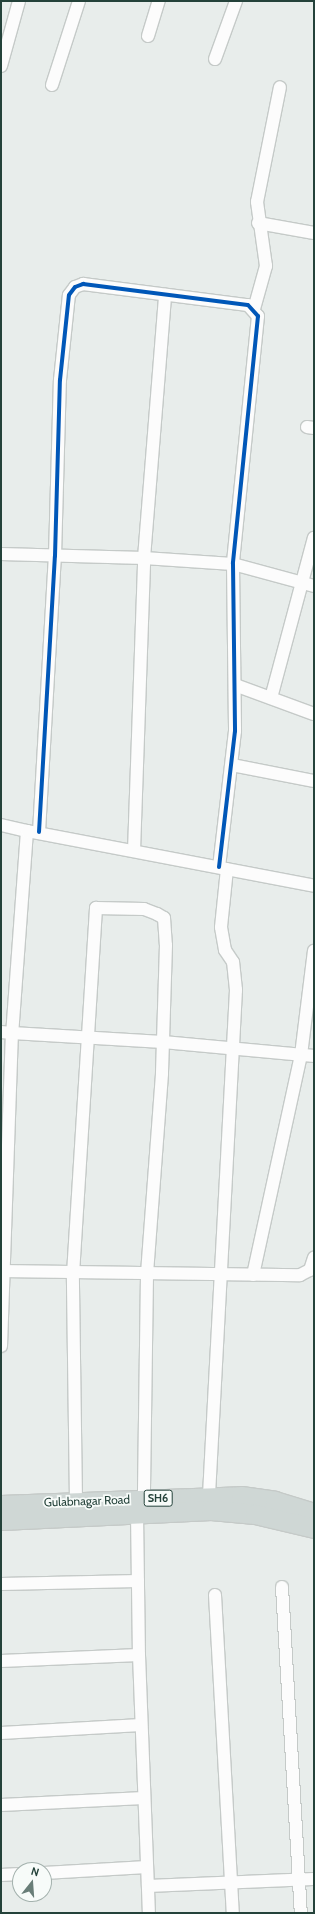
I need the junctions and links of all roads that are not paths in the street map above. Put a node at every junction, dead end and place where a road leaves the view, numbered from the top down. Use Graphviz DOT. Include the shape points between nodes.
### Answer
graph roads {
  1 [pos="19,1"];
  2 [pos="79,1"];
  3 [pos="159,1"];
  4 [pos="236,1"];
  5 [pos="148,36"];
  6 [pos="215,59"];
  7 [pos="1,66"];
  8 [pos="52,85"];
  9 [pos="280,88"];
  10 [pos="258,223"];
  11 [pos="314,233"];
  12 [pos="165,295"];
  13 [pos="254,309"];
  14 [pos="314,538"];
  15 [pos="1,554"];
  16 [pos="54,556"];
  17 [pos="144,558"];
  18 [pos="233,564"];
  19 [pos="309,585"];
  20 [pos="235,685"];
  21 [pos="271,698"];
  22 [pos="314,714"];
  23 [pos="232,765"];
  24 [pos="314,781"];
  25 [pos="1,825"];
  26 [pos="33,831"];
  27 [pos="134,851"];
  28 [pos="223,868"];
  29 [pos="314,886"];
  30 [pos="314,951"];
  31 [pos="6,1033"];
  32 [pos="88,1037"];
  33 [pos="163,1042"];
  34 [pos="232,1051"];
  35 [pos="301,1055"];
  36 [pos="314,1056"];
  37 [pos="314,1258"];
  38 [pos="2,1272"];
  39 [pos="73,1274"];
  40 [pos="148,1275"];
  41 [pos="222,1275"];
  42 [pos="253,1275"];
  43 [pos="1,1346"];
  44 [pos="209,1495"];
  45 [pos="76,1501"];
  46 [pos="1,1505"];
  47 [pos="141,1506"];
  48 [pos="314,1513"];
  49 [pos="1,1520"];
  50 [pos="314,1528"];
  51 [pos="138,1581"];
  52 [pos="1,1584"];
  53 [pos="282,1587"];
  54 [pos="215,1595"];
  55 [pos="139,1655"];
  56 [pos="1,1660"];
  57 [pos="142,1725"];
  58 [pos="1,1733"];
  59 [pos="144,1798"];
  60 [pos="1,1805"];
  61 [pos="147,1866"];
  62 [pos="52,1872"];
  63 [pos="12,1874"];
  64 [pos="1,1875"];
  65 [pos="314,1879"];
  66 [pos="299,1880"];
  67 [pos="231,1882"];
  68 [pos="148,1886"];
  69 [pos="149,1913"];
  70 [pos="233,1913"];
  71 [pos="301,1913"];
  1 -- 7 [label="street"];
  2 -- 8 [label="street"];
  3 -- 5 [label="street"];
  4 -- 6 [label="street"];
  9 -- 10 [label="street" via="257,202"];
  10 -- 11 [label="street"];
  10 -- 13 [label="street" via="266,252 266,266"];
  12 -- 13 [label="street" via="248,305"];
  12 -- 16 [label="street" via="83,284 69,295 60,380"];
  12 -- 17 [label="street"];
  13 -- 18 [label="street" via="258,316"];
  14 -- 19 [label="street"];
  15 -- 16 [label="street"];
  16 -- 17 [label="street"];
  16 -- 26 [label="street"];
  17 -- 18 [label="street"];
  17 -- 27 [label="street"];
  18 -- 19 [label="street"];
  18 -- 20 [label="street"];
  19 -- 21 [label="street"];
  20 -- 21 [label="street"];
  20 -- 23 [label="street"];
  21 -- 22 [label="street"];
  23 -- 24 [label="street"];
  23 -- 28 [label="street"];
  25 -- 26 [label="street"];
  26 -- 27 [label="street"];
  26 -- 31 [label="street"];
  27 -- 28 [label="street"];
  28 -- 29 [label="street"];
  28 -- 34 [label="street" via="221,927 225,950 233,962 235,971"];
  30 -- 35 [label="street"];
  31 -- 32 [label="street"];
  31 -- 38 [label="street"];
  32 -- 33 [label="street"];
  32 -- 33 [label="street" via="96,908 144,909 164,918 166,945"];
  32 -- 39 [label="street"];
  33 -- 34 [label="street"];
  33 -- 40 [label="street"];
  34 -- 35 [label="street"];
  34 -- 41 [label="street"];
  35 -- 36 [label="street"];
  35 -- 42 [label="street"];
  37 -- 42 [label="street" via="310,1270 304,1274"];
  38 -- 39 [label="street"];
  38 -- 43 [label="street"];
  39 -- 40 [label="street"];
  39 -- 45 [label="street"];
  40 -- 41 [label="street"];
  40 -- 47 [label="street"];
  41 -- 42 [label="street"];
  41 -- 44 [label="street"];
  44 -- 47 [label="main road, Gulabnagar Road / SH6"];
  44 -- 48 [label="main road, Gulabnagar Road / SH6" via="275,1501"];
  45 -- 46 [label="main road, Gulabnagar Road / SH6"];
  45 -- 47 [label="main road, Gulabnagar Road / SH6"];
  47 -- 49 [label="main road, Gulabnagar Road / SH6"];
  47 -- 50 [label="main road, Gulabnagar Road / SH6" via="255,1514"];
  47 -- 51 [label="street"];
  51 -- 52 [label="street"];
  51 -- 55 [label="street"];
  53 -- 66 [label="street"];
  54 -- 67 [label="street"];
  55 -- 56 [label="street"];
  55 -- 57 [label="street"];
  57 -- 58 [label="street"];
  57 -- 59 [label="street"];
  59 -- 60 [label="street"];
  59 -- 61 [label="street"];
  61 -- 62 [label="street"];
  61 -- 68 [label="street"];
  63 -- 64 [label="street"];
  65 -- 66 [label="street"];
  66 -- 67 [label="street"];
  66 -- 71 [label="street"];
  67 -- 68 [label="street"];
  67 -- 70 [label="street"];
  68 -- 69 [label="street"];
}
